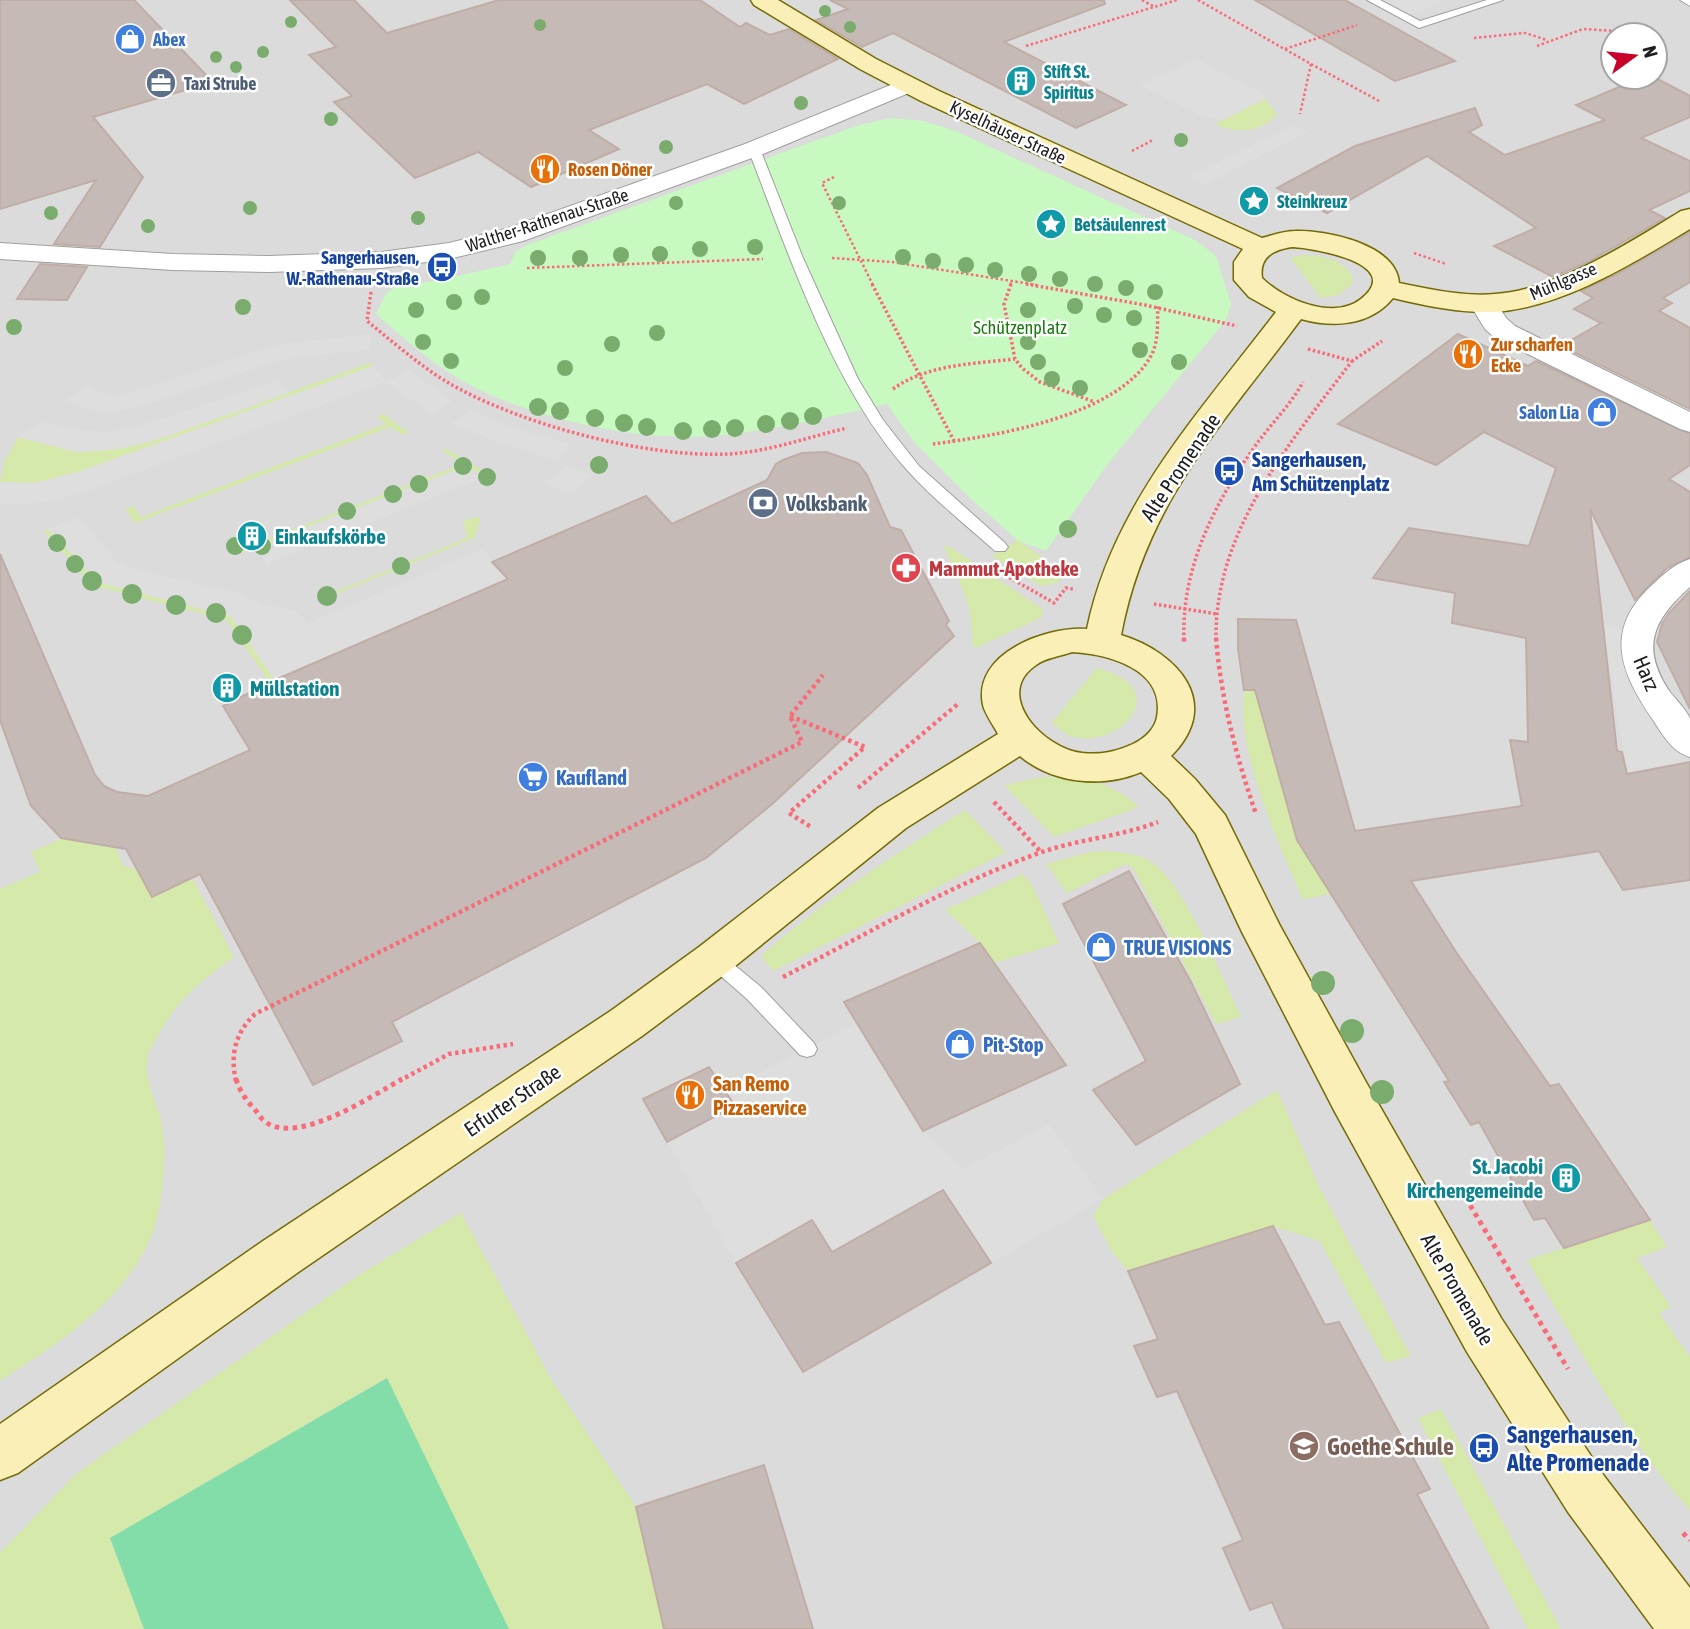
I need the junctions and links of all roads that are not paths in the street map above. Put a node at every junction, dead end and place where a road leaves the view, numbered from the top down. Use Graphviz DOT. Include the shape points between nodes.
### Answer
graph roads {
  1 [pos="762,0"];
  2 [pos="1372,0"];
  3 [pos="1453,0"];
  4 [pos="1499,0"];
  5 [pos="1685,0"];
  6 [pos="1690,3"];
  7 [pos="1471,9"];
  8 [pos="908,85"];
  9 [pos="754,149"];
  10 [pos="1690,217"];
  11 [pos="1262,248"];
  12 [pos="0,251"];
  13 [pos="1384,288"];
  14 [pos="1483,303"];
  15 [pos="1283,324"];
  16 [pos="1690,423"];
  17 [pos="1000,547"];
  18 [pos="1690,570"];
  19 [pos="1102,642"];
  20 [pos="1020,738"];
  21 [pos="1690,744"];
  22 [pos="1147,755"];
  23 [pos="714,959"];
  24 [pos="807,1049"];
  25 [pos="0,1455"];
  26 [pos="1687,1629"];
  1 -- 8 [label="main road, Kyselhäuser Straße"];
  2 -- 7 [label="lane" via="1419,25"];
  3 -- 7 [label="lane"];
  4 -- 7 [label="lane"];
  5 -- 6 [label="lane"];
  8 -- 9 [label="street, Walther-Rathenau-Straße"];
  8 -- 11 [label="main road, Kyselhäuser Straße"];
  9 -- 12 [label="street, Walther-Rathenau-Straße" via="514,235 449,251 381,260 269,264"];
  9 -- 17 [label="lane" via="797,258 851,379 870,410 897,449 936,491"];
  10 -- 14 [label="main road, Mühlgasse" via="1558,287 1511,301"];
  11 -- 13 [label="main road" via="1292,239 1342,245 1378,267"];
  11 -- 15 [label="main road" via="1249,259 1246,273"];
  13 -- 14 [label="main road, Mühlgasse"];
  13 -- 15 [label="main road" via="1376,301 1358,311"];
  14 -- 16 [label="street" via="1505,332"];
  15 -- 19 [label="main road, Alte Promenade" via="1149,509 1119,570"];
  18 -- 21 [label="street, Harz" via="1648,610 1635,642 1639,663 1660,702"];
  19 -- 20 [label="main road" via="1070,640 1040,647 1008,671 1000,704 1010,728"];
  19 -- 22 [label="main road" via="1154,665 1170,685 1176,707 1172,728"];
  20 -- 22 [label="main road" via="1053,760 1081,766 1123,764"];
  20 -- 23 [label="main road, Erfurter Straße" via="892,818"];
  22 -- 26 [label="main road, Alte Promenade" via="1196,805 1221,845 1262,932 1484,1335 1586,1494"];
  23 -- 24 [label="lane"];
  23 -- 25 [label="main road, Erfurter Straße"];
}
